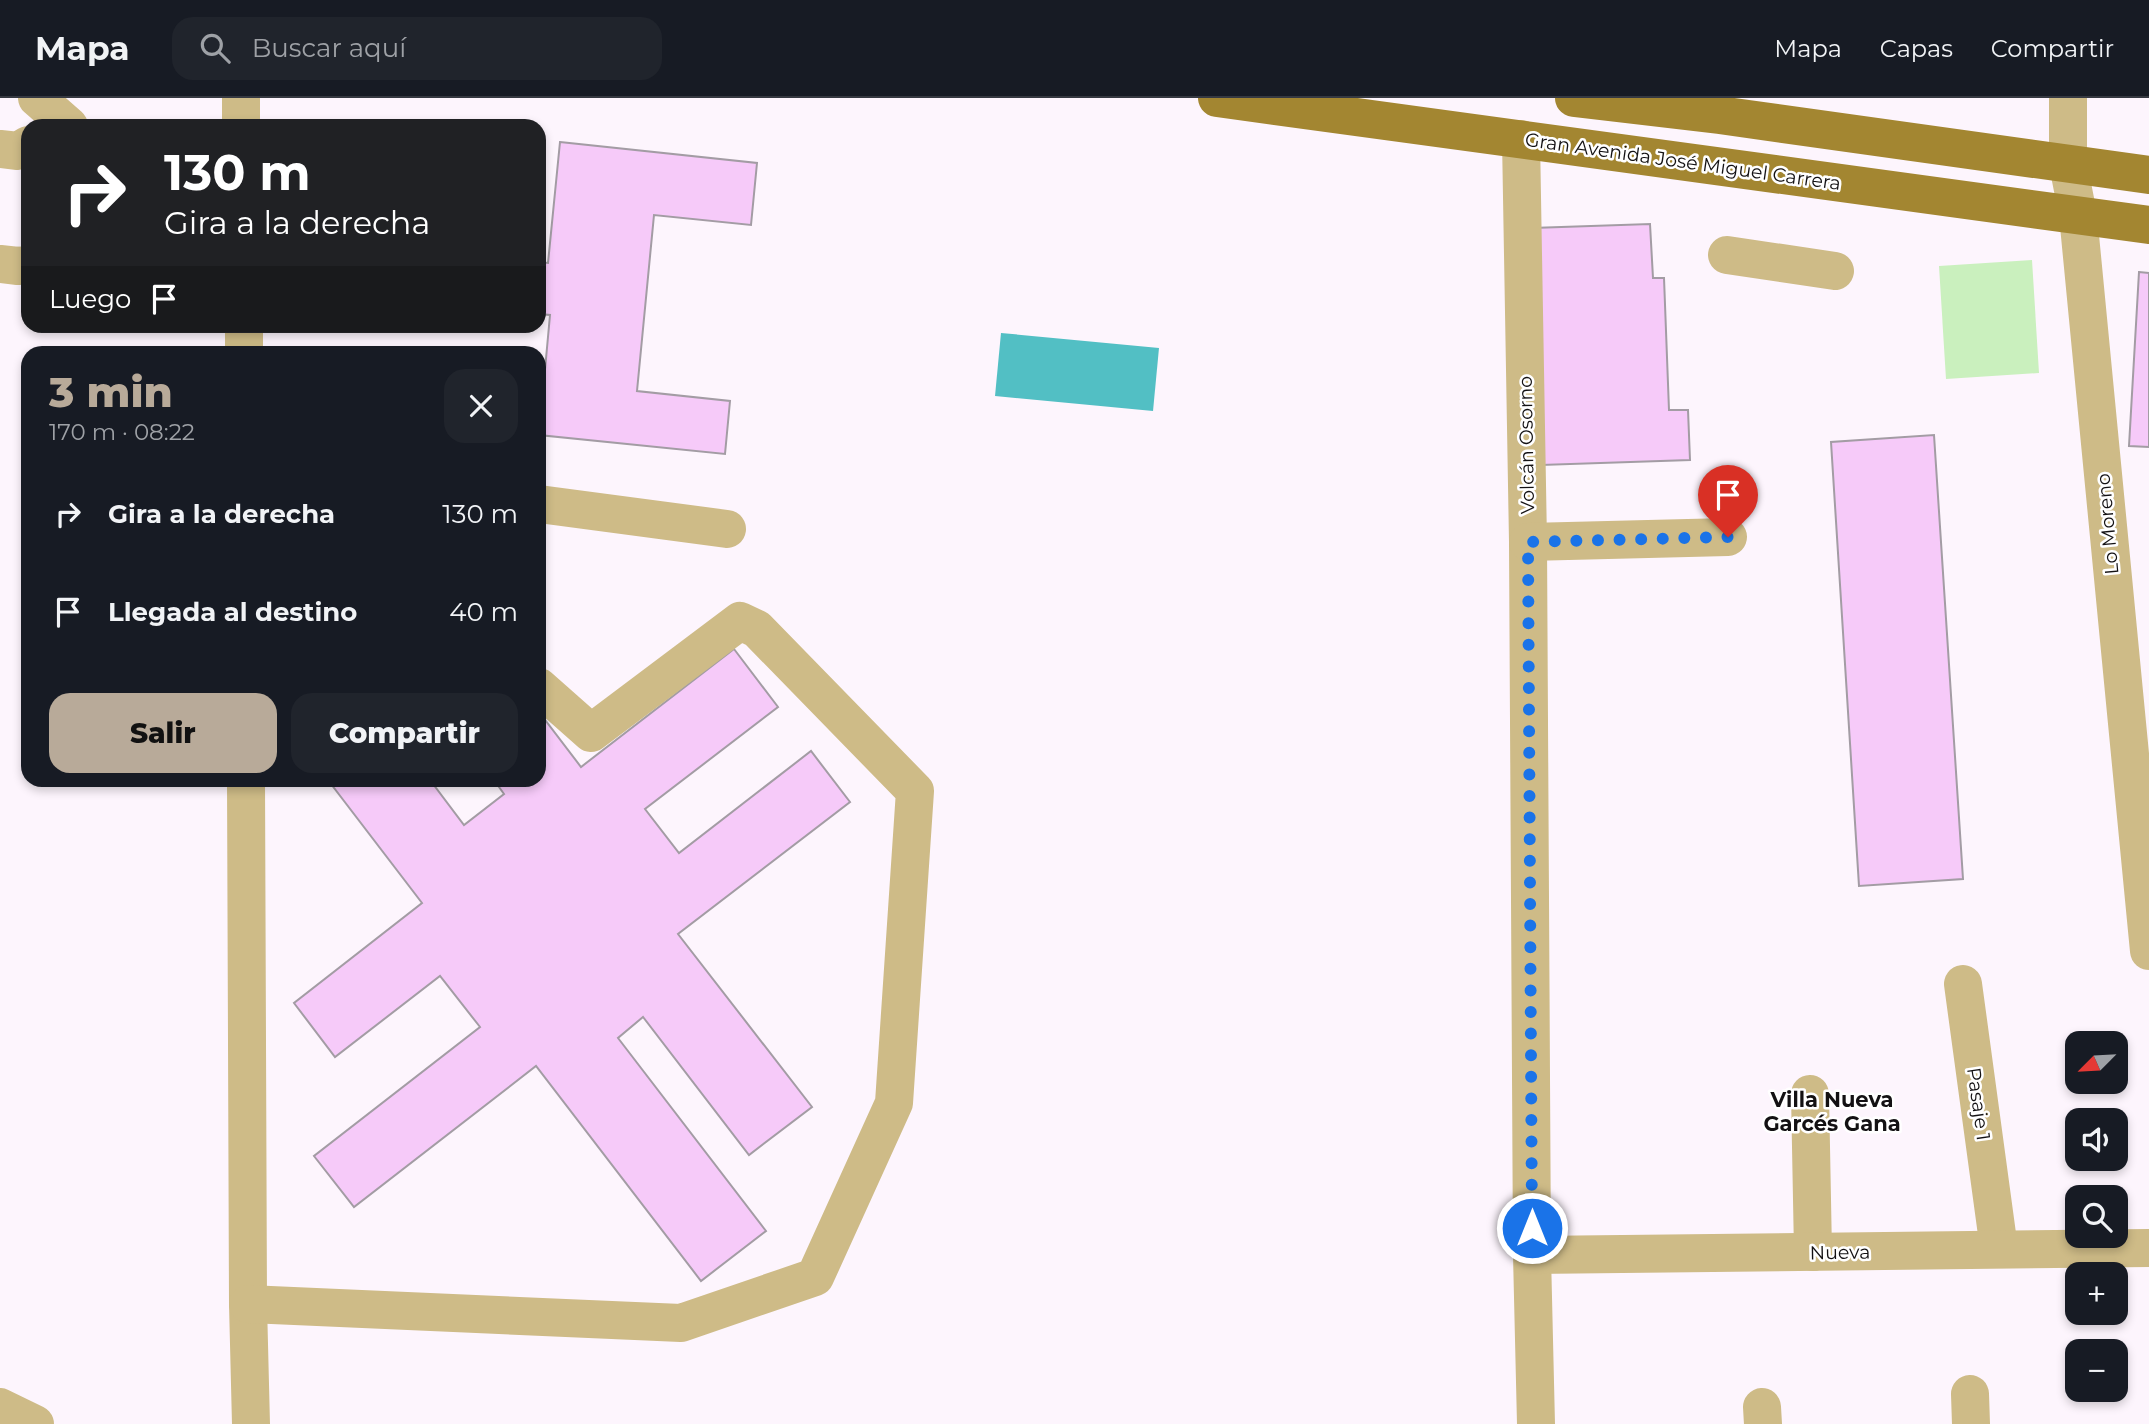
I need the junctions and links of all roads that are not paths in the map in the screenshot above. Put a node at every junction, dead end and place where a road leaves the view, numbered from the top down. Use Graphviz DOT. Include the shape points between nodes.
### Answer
graph roads {
  1 [pos="35,98"];
  2 [pos="240,98"];
  3 [pos="1217,98"];
  4 [pos="1574,98"];
  5 [pos="2068,98"];
  6 [pos="1351,106"];
  7 [pos="1719,106"];
  8 [pos="39,119"];
  9 [pos="60,119"];
  10 [pos="241,119"];
  11 [pos="1521,139"];
  12 [pos="0,149"];
  13 [pos="21,149"];
  14 [pos="2067,164"];
  15 [pos="2149,174"];
  16 [pos="2078,215"];
  17 [pos="2149,225"];
  18 [pos="1727,255"];
  19 [pos="0,264"];
  20 [pos="21,266"];
  21 [pos="1835,271"];
  22 [pos="546,504"];
  23 [pos="727,530"];
  24 [pos="1728,537"];
  25 [pos="1528,542"];
  26 [pos="2135,670"];
  27 [pos="546,693"];
  28 [pos="246,787"];
  29 [pos="2149,951"];
  30 [pos="1963,984"];
  31 [pos="1810,1094"];
  32 [pos="1997,1237"];
  33 [pos="1812,1239"];
  34 [pos="2149,1248"];
  35 [pos="1532,1255"];
  36 [pos="248,1304"];
  37 [pos="0,1407"];
  38 [pos="35,1424"];
  39 [pos="251,1424"];
  40 [pos="1536,1424"];
  1 -- 8 [label="street"];
  1 -- 9 [label="street"];
  2 -- 10 [label="street"];
  3 -- 6 [label="main road, Gran Avenida José Miguel Carrera"];
  4 -- 7 [label="main road"];
  5 -- 14 [label="street, Lo Moreno"];
  6 -- 11 [label="main road, Gran Avenida José Miguel Carrera"];
  7 -- 14 [label="main road"];
  11 -- 16 [label="main road, Gran Avenida José Miguel Carrera"];
  11 -- 25 [label="street, Volcán Osorno"];
  12 -- 13 [label="street"];
  14 -- 15 [label="main road"];
  14 -- 16 [label="street, Lo Moreno"];
  16 -- 17 [label="main road, Gran Avenida José Miguel Carrera"];
  16 -- 26 [label="street, Lo Moreno"];
  18 -- 21 [label="street"];
  19 -- 20 [label="street"];
  22 -- 23 [label="street"];
  24 -- 25 [label="street"];
  25 -- 35 [label="street, Volcán Osorno"];
  26 -- 29 [label="street, Lo Moreno"];
  27 -- 36 [label="street" via="591,733 740,621 757,629 915,791 894,1103 815,1277 681,1323"];
  28 -- 36 [label="street"];
  30 -- 32 [label="street, Pasaje 1"];
  31 -- 33 [label="street"];
  32 -- 33 [label="street, Nueva"];
  32 -- 34 [label="street, Nueva"];
  33 -- 35 [label="street, Nueva"];
  35 -- 40 [label="street, Volcán Osorno"];
  36 -- 39 [label="street"];
  37 -- 38 [label="street"];
}
